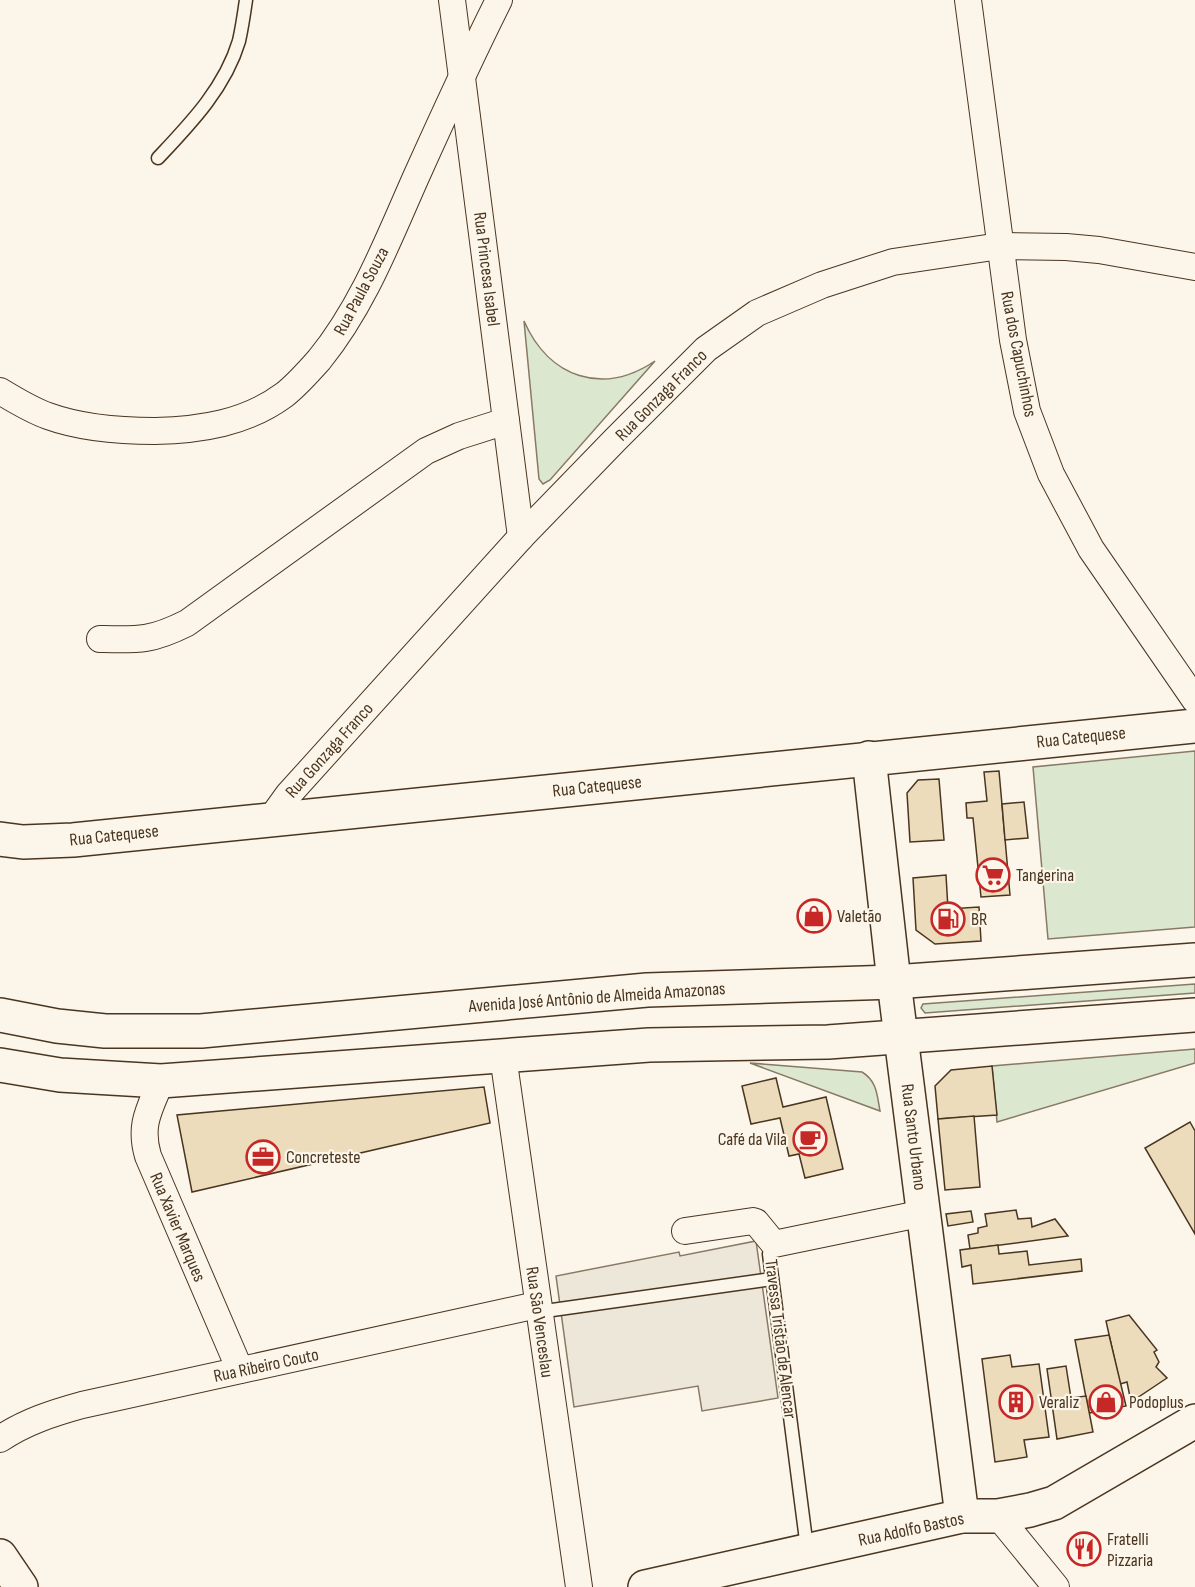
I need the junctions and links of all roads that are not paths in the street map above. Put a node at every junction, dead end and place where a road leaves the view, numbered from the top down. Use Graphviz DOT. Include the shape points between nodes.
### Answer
graph roads {
  1 [pos="246,0"];
  2 [pos="452,0"];
  3 [pos="499,0"];
  4 [pos="968,0"];
  5 [pos="462,75"];
  6 [pos="158,158"];
  7 [pos="1000,246"];
  8 [pos="1195,267"];
  9 [pos="0,391"];
  10 [pos="506,421"];
  11 [pos="521,537"];
  12 [pos="100,639"];
  13 [pos="1195,700"];
  14 [pos="1195,726"];
  15 [pos="869,758"];
  16 [pos="270,820"];
  17 [pos="0,839"];
  18 [pos="1195,960"];
  19 [pos="894,982"];
  20 [pos="0,1015"];
  21 [pos="1195,1015"];
  22 [pos="901,1038"];
  23 [pos="503,1056"];
  24 [pos="0,1065"];
  25 [pos="161,1081"];
  26 [pos="924,1213"];
  27 [pos="685,1231"];
  28 [pos="774,1244"];
  29 [pos="772,1279"];
  30 [pos="538,1309"];
  31 [pos="240,1370"];
  32 [pos="1195,1421"];
  33 [pos="0,1439"];
  34 [pos="962,1516"];
  35 [pos="998,1516"];
  36 [pos="808,1551"];
  37 [pos="0,1556"];
  38 [pos="21,1587"];
  39 [pos="579,1587"];
  40 [pos="645,1587"];
  41 [pos="1056,1587"];
  1 -- 6 [label="lane" via="239,40 223,78 200,113"];
  2 -- 5 [label="street, Rua Princesa Isabel"];
  3 -- 5 [label="street, Rua Paula Souza"];
  4 -- 7 [label="street, Rua dos Capuchinhos"];
  5 -- 9 [label="street, Rua Paula Souza" via="366,289 334,341 284,395 241,418 214,427 141,431 48,416"];
  5 -- 10 [label="street, Rua Princesa Isabel"];
  7 -- 8 [label="street, Rua Gonzaga Franco" via="1099,250"];
  7 -- 11 [label="street, Rua Gonzaga Franco" via="893,262 822,285 757,313 698,357"];
  7 -- 13 [label="street, Rua dos Capuchinhos" via="1027,411 1051,474 1091,549"];
  10 -- 11 [label="street, Rua Princesa Isabel"];
  10 -- 12 [label="street" via="426,451 187,623 162,636 143,640"];
  11 -- 16 [label="street, Rua Gonzaga Franco" via="288,795"];
  14 -- 15 [label="main road, Rua Catequese"];
  15 -- 16 [label="main road, Rua Catequese"];
  15 -- 19 [label="main road, Rua Santo Urbano"];
  16 -- 17 [label="main road, Rua Catequese" via="73,840"];
  18 -- 19 [label="main road, Avenida José Antônio de Almeida Amazonas"];
  19 -- 20 [label="main road, Avenida José Antônio de Almeida Amazonas" via="646,990 201,1031 105,1031"];
  19 -- 22 [label="main road, Rua Santo Urbano"];
  21 -- 22 [label="main road"];
  22 -- 23 [label="main road" via="649,1045"];
  22 -- 26 [label="main road, Rua Santo Urbano"];
  23 -- 25 [label="main road"];
  23 -- 30 [label="street, Rua São Venceslau"];
  24 -- 25 [label="main road" via="60,1075"];
  25 -- 31 [label="street, Rua Xavier Marques" via="143,1129 144,1143"];
  26 -- 28 [label="street, Travessa Tristão de Alencar"];
  26 -- 34 [label="main road, Rua Santo Urbano"];
  27 -- 28 [label="street" via="753,1221"];
  28 -- 29 [label="lane, Travessa Tristão de Alencar" via="769,1254"];
  29 -- 30 [label="lane"];
  29 -- 36 [label="lane, Travessa Tristão de Alencar"];
  30 -- 31 [label="street, Rua Ribeiro Couto"];
  30 -- 39 [label="street, Rua São Venceslau"];
  31 -- 33 [label="street, Rua Ribeiro Couto" via="61,1411"];
  32 -- 35 [label="main road, Rua Adolfo Bastos" via="1054,1503"];
  34 -- 35 [label="main road, Rua Adolfo Bastos"];
  34 -- 36 [label="main road, Rua Adolfo Bastos"];
  35 -- 41 [label="street"];
  36 -- 40 [label="main road, Rua Adolfo Bastos"];
  37 -- 38 [label="main road"];
}
